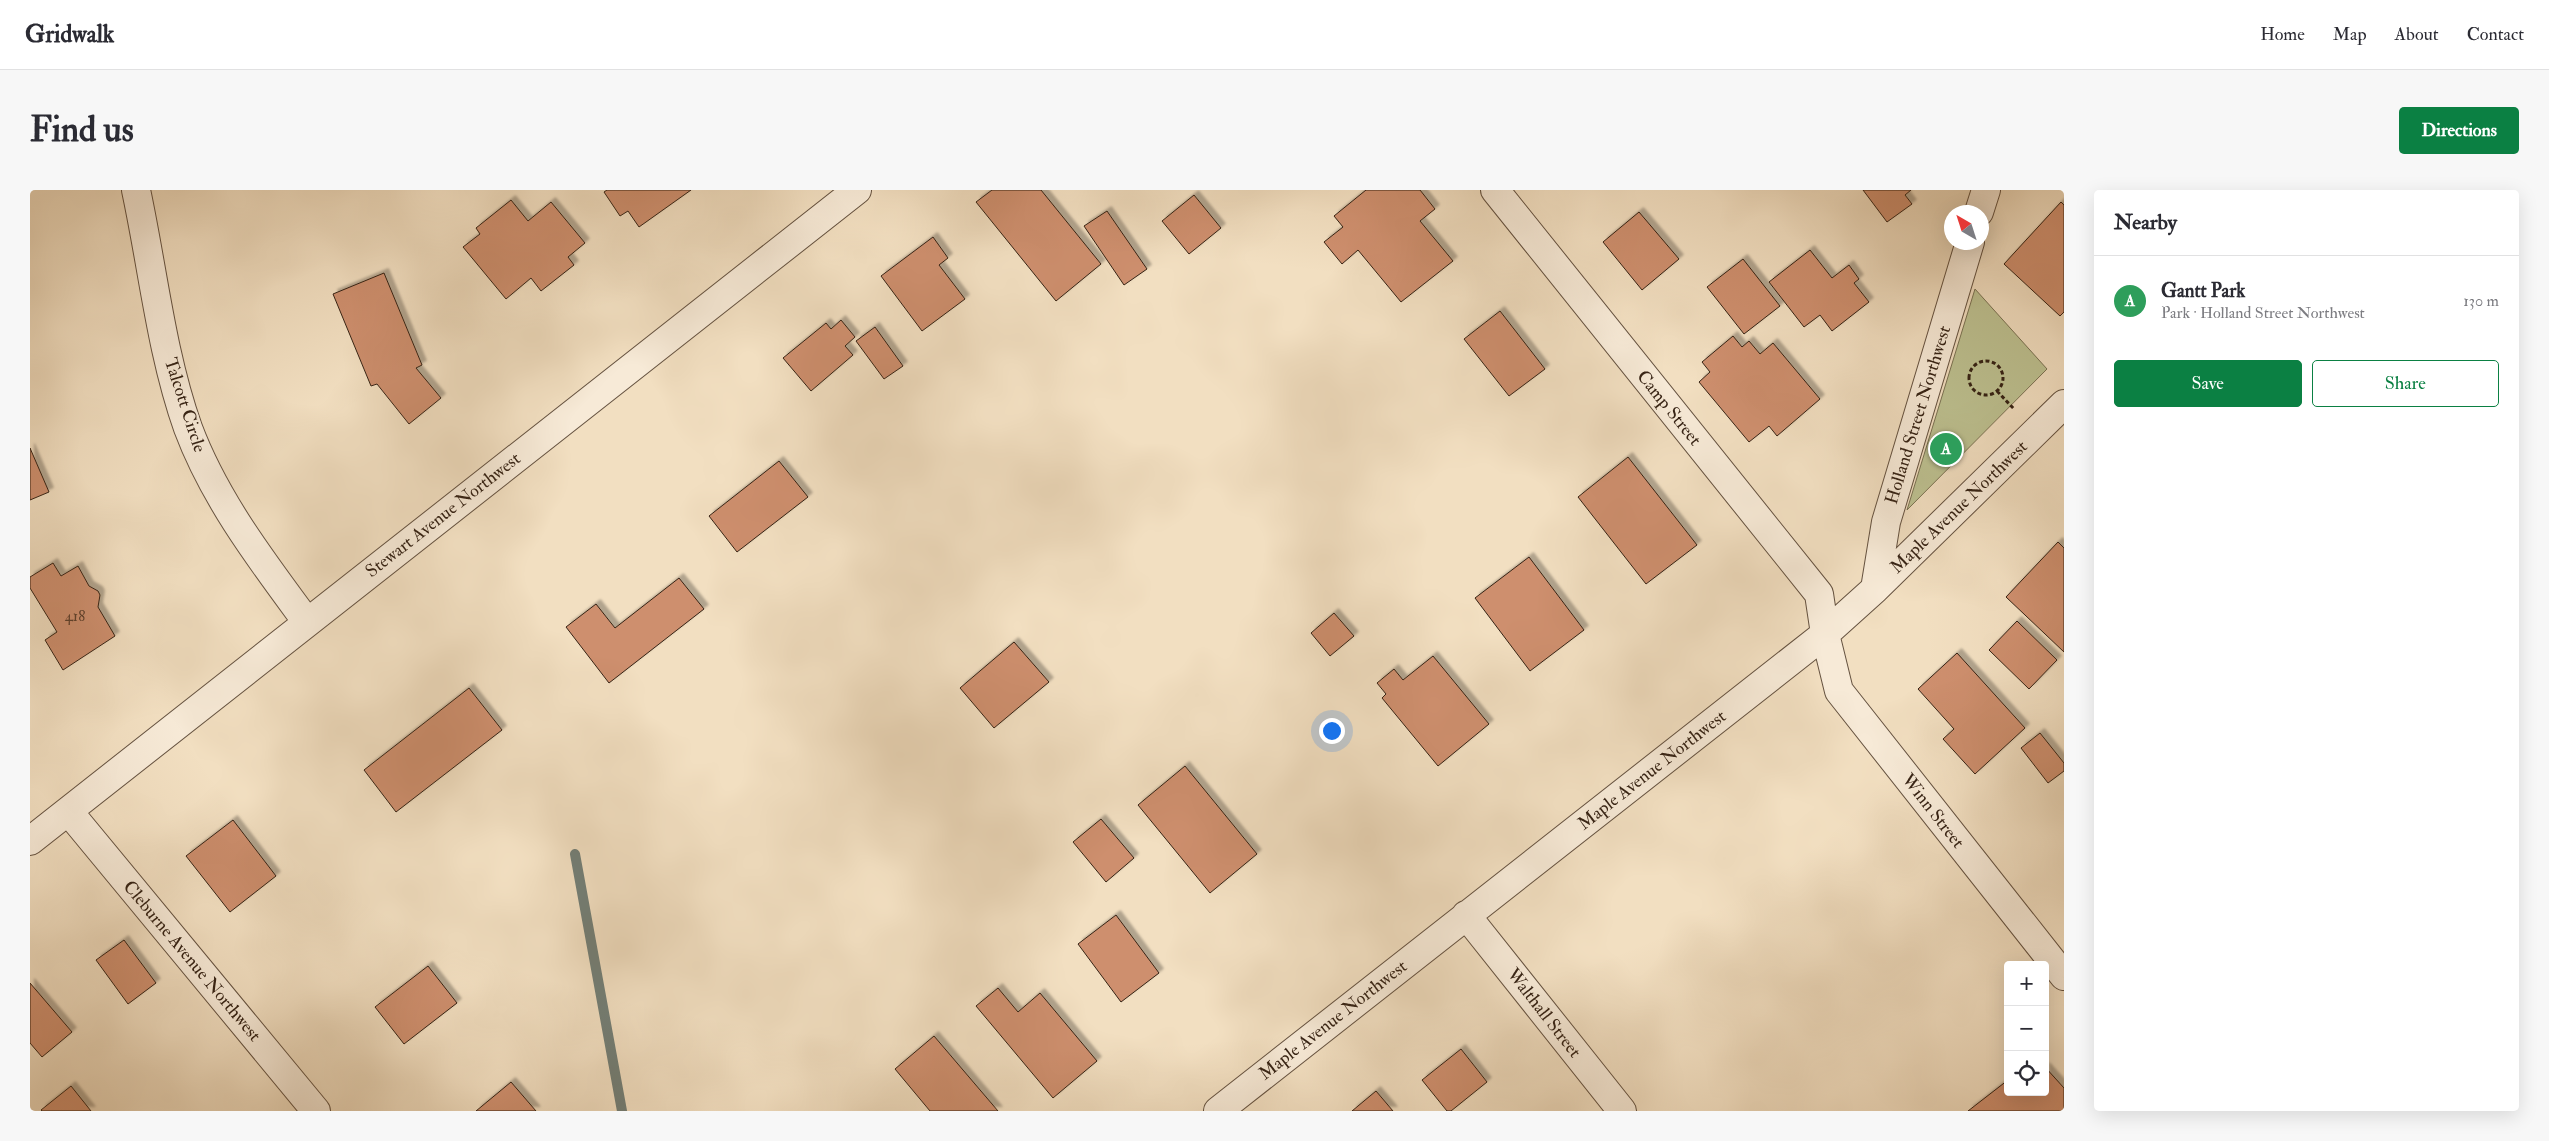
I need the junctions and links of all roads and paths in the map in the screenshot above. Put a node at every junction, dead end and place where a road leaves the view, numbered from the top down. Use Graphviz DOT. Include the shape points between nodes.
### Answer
graph roads {
  1 [pos="136,190"];
  2 [pos="857,190"];
  3 [pos="1495,190"];
  4 [pos="1986,190"];
  5 [pos="1981,205"];
  6 [pos="1968,250"];
  7 [pos="2003,381"];
  8 [pos="2064,404"];
  9 [pos="1875,589"];
  10 [pos="307,622"];
  11 [pos="1825,634"];
  12 [pos="69,812"];
  13 [pos="30,842"];
  14 [pos="1466,915"];
  15 [pos="2064,976"];
  16 [pos="316,1111"];
  17 [pos="1218,1111"];
  18 [pos="1622,1111"];
  1 -- 10 [label="street, Talcott Circle" via="166,348 188,427 223,501"];
  2 -- 10 [label="street, Stewart Avenue Northwest"];
  3 -- 11 [label="street, Camp Street" via="1819,594"];
  4 -- 5 [label="street"];
  6 -- 9 [label="street, Holland Street Northwest" via="1886,522"];
  7 -- 7 [label="path" via="2002,370 1988,361 1977,364 1970,374 1970,385 1982,395 1993,394"];
  8 -- 9 [label="street, Maple Avenue Northwest"];
  9 -- 11 [label="street, Maple Avenue Northwest"];
  10 -- 12 [label="street, Stewart Avenue Northwest"];
  11 -- 14 [label="street, Maple Avenue Northwest"];
  11 -- 15 [label="street, Winn Street" via="1839,691"];
  12 -- 13 [label="street, Stewart Avenue Northwest"];
  12 -- 16 [label="street, Cleburne Avenue Northwest"];
  14 -- 17 [label="street, Maple Avenue Northwest"];
  14 -- 18 [label="street, Walthall Street"];
}
